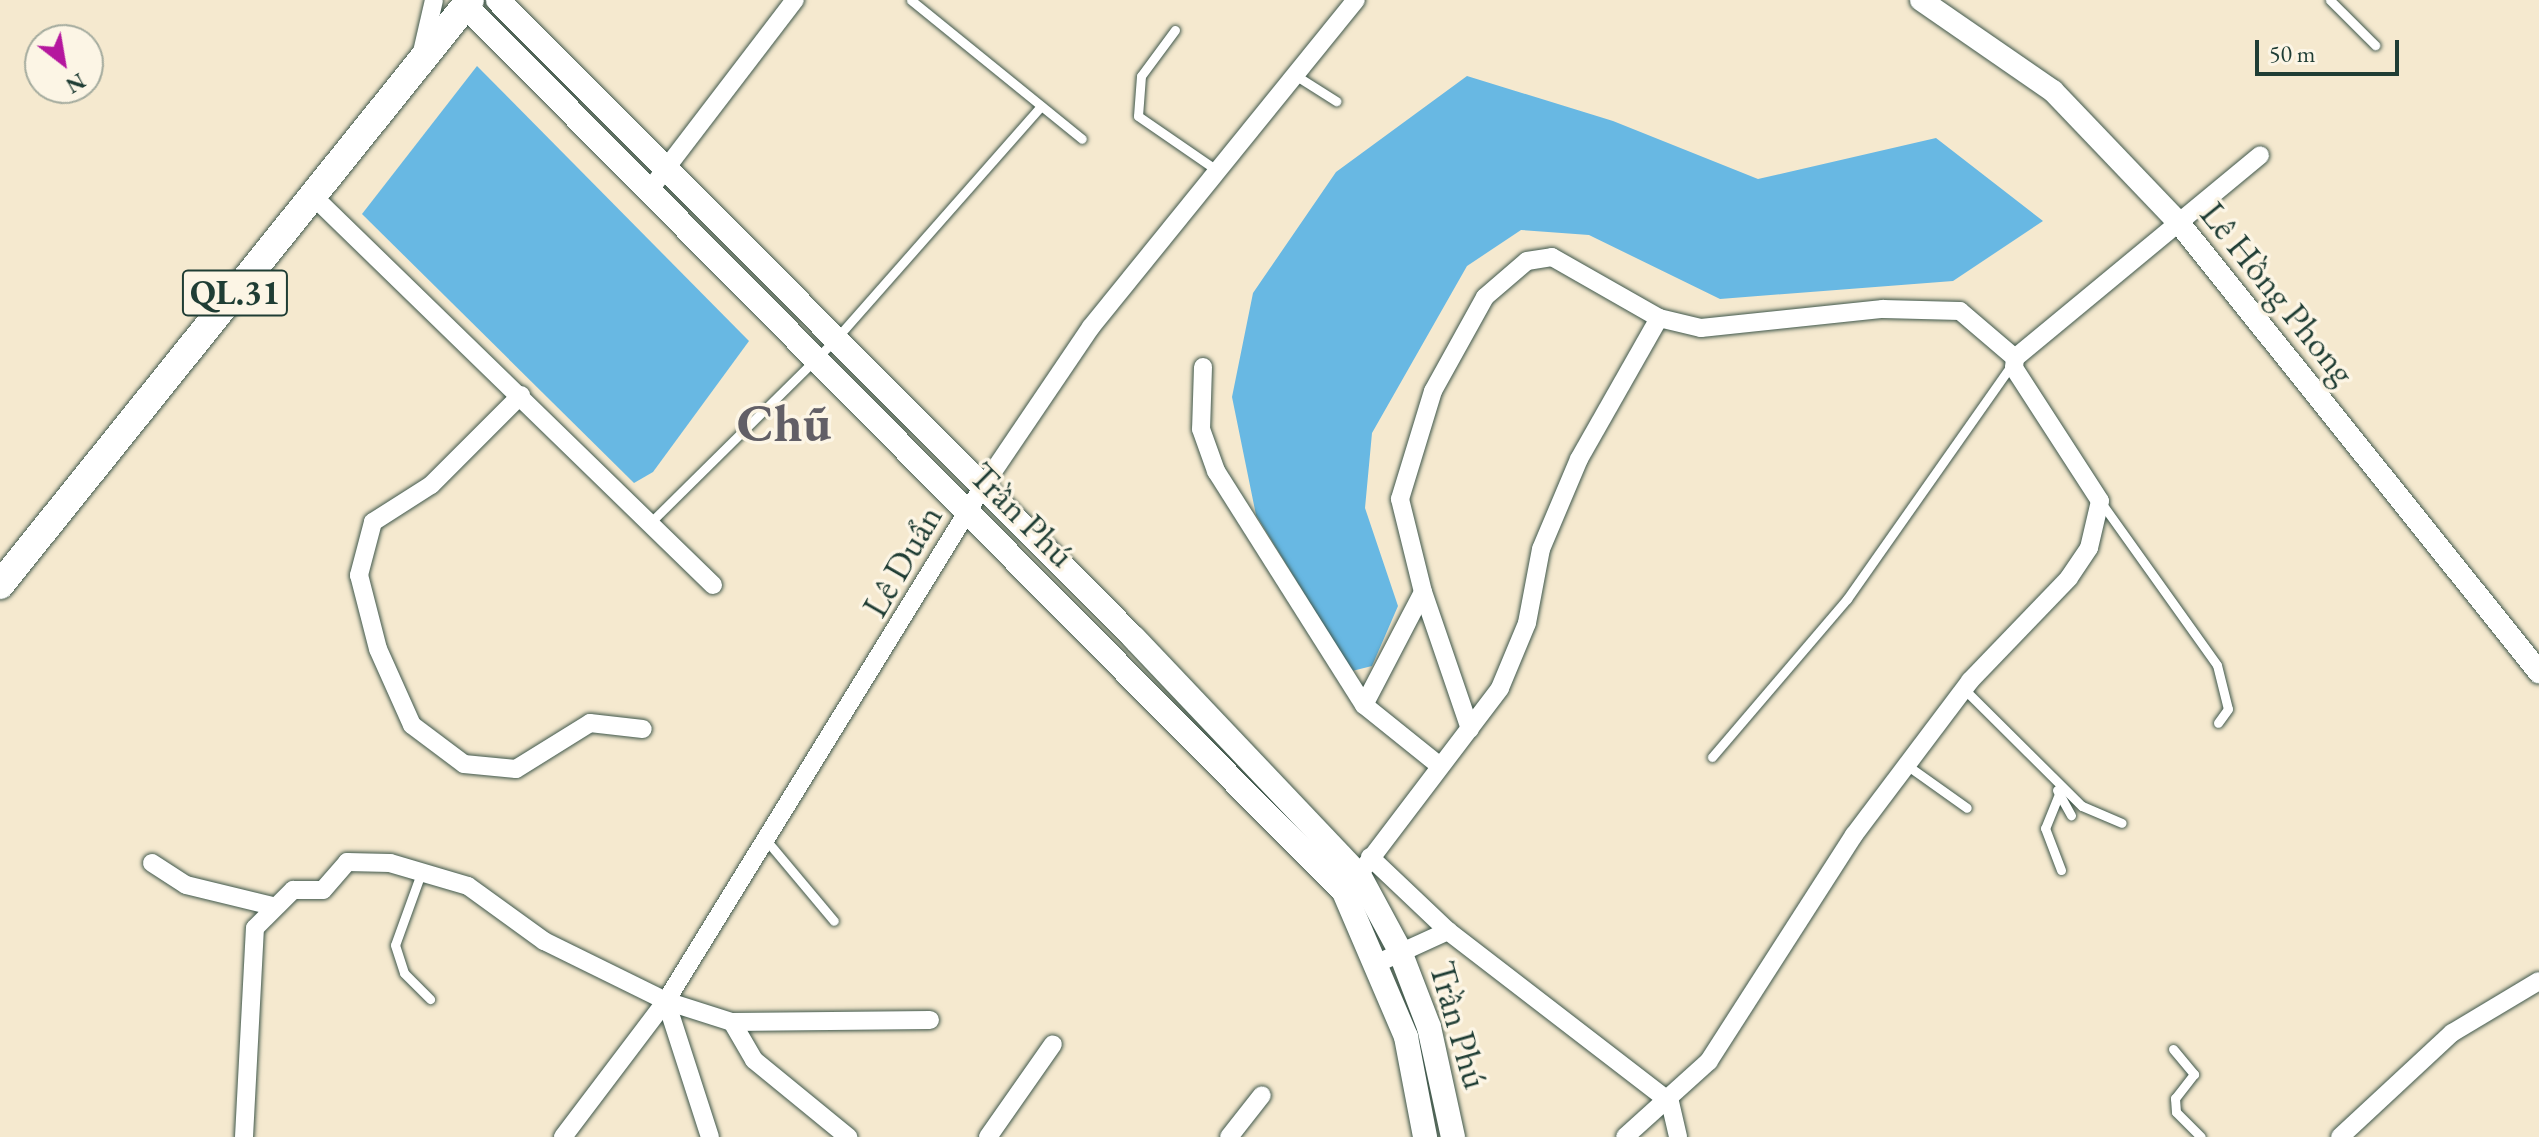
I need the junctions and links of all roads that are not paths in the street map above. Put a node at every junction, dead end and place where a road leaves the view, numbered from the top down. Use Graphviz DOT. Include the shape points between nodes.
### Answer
graph roads {
  1 [pos="434,0"];
  2 [pos="498,0"];
  3 [pos="795,0"];
  4 [pos="911,0"];
  5 [pos="1356,0"];
  6 [pos="1921,0"];
  7 [pos="2330,0"];
  8 [pos="466,2"];
  9 [pos="1175,30"];
  10 [pos="2375,45"];
  11 [pos="420,62"];
  12 [pos="1292,73"];
  13 [pos="1336,101"];
  14 [pos="1041,106"];
  15 [pos="1082,139"];
  16 [pos="2260,155"];
  17 [pos="1215,169"];
  18 [pos="664,171"];
  19 [pos="648,192"];
  20 [pos="313,196"];
  21 [pos="2179,223"];
  22 [pos="1659,318"];
  23 [pos="834,341"];
  24 [pos="816,359"];
  25 [pos="2014,361"];
  26 [pos="1203,367"];
  27 [pos="521,395"];
  28 [pos="982,488"];
  29 [pos="2100,501"];
  30 [pos="968,512"];
  31 [pos="655,518"];
  32 [pos="0,585"];
  33 [pos="713,585"];
  34 [pos="1423,592"];
  35 [pos="2539,672"];
  36 [pos="1964,689"];
  37 [pos="1364,705"];
  38 [pos="2218,723"];
  39 [pos="643,729"];
  40 [pos="1470,729"];
  41 [pos="1712,757"];
  42 [pos="1440,766"];
  43 [pos="1908,766"];
  44 [pos="2048,773"];
  45 [pos="2059,794"];
  46 [pos="1967,808"];
  47 [pos="2071,815"];
  48 [pos="2122,823"];
  49 [pos="767,841"];
  50 [pos="152,863"];
  51 [pos="2061,870"];
  52 [pos="1358,875"];
  53 [pos="420,876"];
  54 [pos="272,906"];
  55 [pos="834,921"];
  56 [pos="1448,931"];
  57 [pos="1390,956"];
  58 [pos="2539,981"];
  59 [pos="430,999"];
  60 [pos="666,1001"];
  61 [pos="930,1020"];
  62 [pos="732,1022"];
  63 [pos="1053,1044"];
  64 [pos="2173,1049"];
  65 [pos="1262,1095"];
  66 [pos="1670,1102"];
  67 [pos="244,1137"];
  68 [pos="563,1137"];
  69 [pos="710,1137"];
  70 [pos="848,1137"];
  71 [pos="988,1137"];
  72 [pos="1229,1137"];
  73 [pos="1425,1137"];
  74 [pos="1453,1137"];
  75 [pos="1625,1137"];
  76 [pos="1678,1137"];
  77 [pos="2201,1137"];
  78 [pos="2340,1137"];
  1 -- 11 [label="street"];
  2 -- 18 [label="main road, Trần Phú"];
  3 -- 18 [label="street"];
  4 -- 14 [label="lane"];
  5 -- 12 [label="street, Lê Duẩn"];
  6 -- 21 [label="street, Lê Hồng Phong" via="2053,91"];
  7 -- 10 [label="lane"];
  8 -- 11 [label="highway, QL.31"];
  8 -- 19 [label="main road, Trần Phú"];
  9 -- 17 [label="lane" via="1141,76 1138,116"];
  11 -- 20 [label="highway, QL.31"];
  12 -- 13 [label="lane"];
  12 -- 17 [label="street, Lê Duẩn"];
  14 -- 15 [label="lane"];
  14 -- 23 [label="lane"];
  16 -- 21 [label="street"];
  17 -- 28 [label="street, Lê Duẩn" via="1091,327"];
  18 -- 19 [label="street"];
  18 -- 23 [label="main road, Trần Phú"];
  19 -- 24 [label="main road, Trần Phú"];
  20 -- 27 [label="street"];
  20 -- 32 [label="highway, QL.31"];
  21 -- 25 [label="street"];
  21 -- 35 [label="street, Lê Hồng Phong"];
  22 -- 25 [label="street" via="1716,327 1949,309 1971,316"];
  22 -- 34 [label="street" via="1552,257 1527,261 1497,283 1433,391 1409,454 1400,499"];
  22 -- 40 [label="street" via="1579,459 1541,549 1518,649"];
  23 -- 24 [label="lane"];
  23 -- 28 [label="main road, Trần Phú"];
  24 -- 30 [label="main road, Trần Phú"];
  24 -- 31 [label="lane"];
  25 -- 29 [label="street"];
  25 -- 41 [label="lane" via="1847,599"];
  26 -- 37 [label="street" via="1199,414 1208,457"];
  27 -- 33 [label="street"];
  27 -- 39 [label="street" via="431,485 373,522 359,575 374,638 412,725 464,764 516,769 590,723"];
  28 -- 30 [label="street, Lê Duẩn"];
  28 -- 52 [label="main road, Trần Phú"];
  29 -- 36 [label="street" via="2089,548 2069,578"];
  29 -- 38 [label="lane" via="2217,665 2228,709"];
  30 -- 49 [label="street, Lê Duẩn"];
  30 -- 52 [label="main road, Trần Phú"];
  34 -- 37 [label="street"];
  34 -- 40 [label="street"];
  36 -- 43 [label="street"];
  36 -- 44 [label="lane"];
  37 -- 42 [label="street"];
  40 -- 42 [label="street"];
  42 -- 52 [label="street"];
  43 -- 46 [label="lane"];
  43 -- 66 [label="street" via="1854,835 1709,1061"];
  44 -- 45 [label="lane"];
  44 -- 48 [label="lane" via="2082,806"];
  45 -- 47 [label="lane"];
  45 -- 51 [label="lane" via="2045,828"];
  49 -- 55 [label="lane"];
  49 -- 60 [label="street, Lê Duẩn"];
  50 -- 54 [label="street" via="186,885"];
  52 -- 56 [label="street, Trần Phú"];
  52 -- 57 [label="main road, Trần Phú"];
  53 -- 54 [label="street" via="390,863 347,862 323,890 293,890"];
  53 -- 59 [label="lane" via="395,945 404,973"];
  53 -- 60 [label="street" via="468,886 544,941"];
  54 -- 67 [label="street" via="255,928"];
  56 -- 57 [label="street"];
  56 -- 66 [label="street, Trần Phú"];
  57 -- 73 [label="main road, Trần Phú"];
  57 -- 74 [label="main road, Trần Phú" via="1429,1027"];
  58 -- 78 [label="street" via="2452,1033"];
  60 -- 62 [label="street"];
  60 -- 68 [label="street, Lê Duẩn"];
  60 -- 69 [label="street"];
  61 -- 62 [label="street"];
  62 -- 70 [label="street" via="754,1060"];
  63 -- 71 [label="street"];
  64 -- 77 [label="lane" via="2194,1074 2175,1098 2176,1112"];
  65 -- 72 [label="street"];
  66 -- 75 [label="street"];
  66 -- 76 [label="street"];
}
